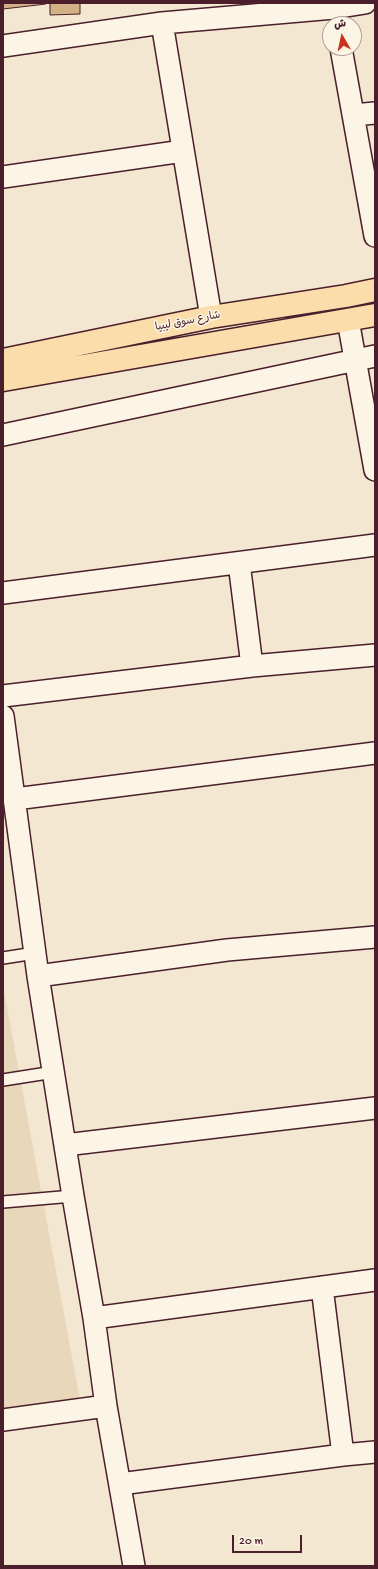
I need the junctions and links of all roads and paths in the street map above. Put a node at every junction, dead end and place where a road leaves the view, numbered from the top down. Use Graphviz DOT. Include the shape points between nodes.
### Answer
graph roads {
  1 [pos="366,3"];
  2 [pos="336,16"];
  3 [pos="322,17"];
  4 [pos="162,23"];
  5 [pos="3,46"];
  6 [pos="343,56"];
  7 [pos="375,113"];
  8 [pos="354,115"];
  9 [pos="183,151"];
  10 [pos="3,177"];
  11 [pos="375,236"];
  12 [pos="375,290"];
  13 [pos="375,315"];
  14 [pos="211,317"];
  15 [pos="348,320"];
  16 [pos="365,358"];
  17 [pos="3,360"];
  18 [pos="3,380"];
  19 [pos="3,435"];
  20 [pos="375,470"];
  21 [pos="375,545"];
  22 [pos="239,563"];
  23 [pos="3,593"];
  24 [pos="375,655"];
  25 [pos="252,666"];
  26 [pos="3,696"];
  27 [pos="3,716"];
  28 [pos="375,753"];
  29 [pos="15,799"];
  30 [pos="375,937"];
  31 [pos="35,953"];
  32 [pos="3,958"];
  33 [pos="38,976"];
  34 [pos="54,1072"];
  35 [pos="3,1080"];
  36 [pos="375,1108"];
  37 [pos="65,1145"];
  38 [pos="73,1196"];
  39 [pos="3,1202"];
  40 [pos="375,1280"];
  41 [pos="322,1287"];
  42 [pos="94,1318"];
  43 [pos="106,1406"];
  44 [pos="3,1420"];
  45 [pos="375,1452"];
  46 [pos="343,1455"];
  47 [pos="120,1484"];
  48 [pos="134,1566"];
  1 -- 2 [label="street"];
  3 -- 4 [label="street"];
  4 -- 5 [label="street"];
  4 -- 9 [label="street"];
  6 -- 8 [label="street"];
  7 -- 8 [label="street"];
  8 -- 11 [label="street"];
  9 -- 10 [label="street"];
  9 -- 14 [label="street"];
  12 -- 14 [label="main road, شارع سوق ليبيا"];
  13 -- 15 [label="main road"];
  14 -- 17 [label="main road, شارع سوق ليبيا"];
  15 -- 16 [label="street"];
  15 -- 18 [label="main road"];
  16 -- 19 [label="street"];
  16 -- 20 [label="street"];
  21 -- 22 [label="street"];
  22 -- 23 [label="street"];
  22 -- 25 [label="street"];
  24 -- 25 [label="street"];
  25 -- 26 [label="street"];
  27 -- 29 [label="street"];
  28 -- 29 [label="street"];
  29 -- 31 [label="street"];
  30 -- 33 [label="street" via="227,950"];
  31 -- 32 [label="lane"];
  31 -- 33 [label="street"];
  33 -- 34 [label="street"];
  34 -- 35 [label="lane"];
  34 -- 37 [label="street"];
  36 -- 37 [label="street"];
  37 -- 38 [label="street"];
  38 -- 39 [label="lane"];
  38 -- 42 [label="street"];
  40 -- 41 [label="street"];
  41 -- 42 [label="street"];
  41 -- 46 [label="street"];
  42 -- 43 [label="street"];
  43 -- 44 [label="street"];
  43 -- 47 [label="street"];
  45 -- 46 [label="street"];
  46 -- 47 [label="street"];
  47 -- 48 [label="street"];
}
